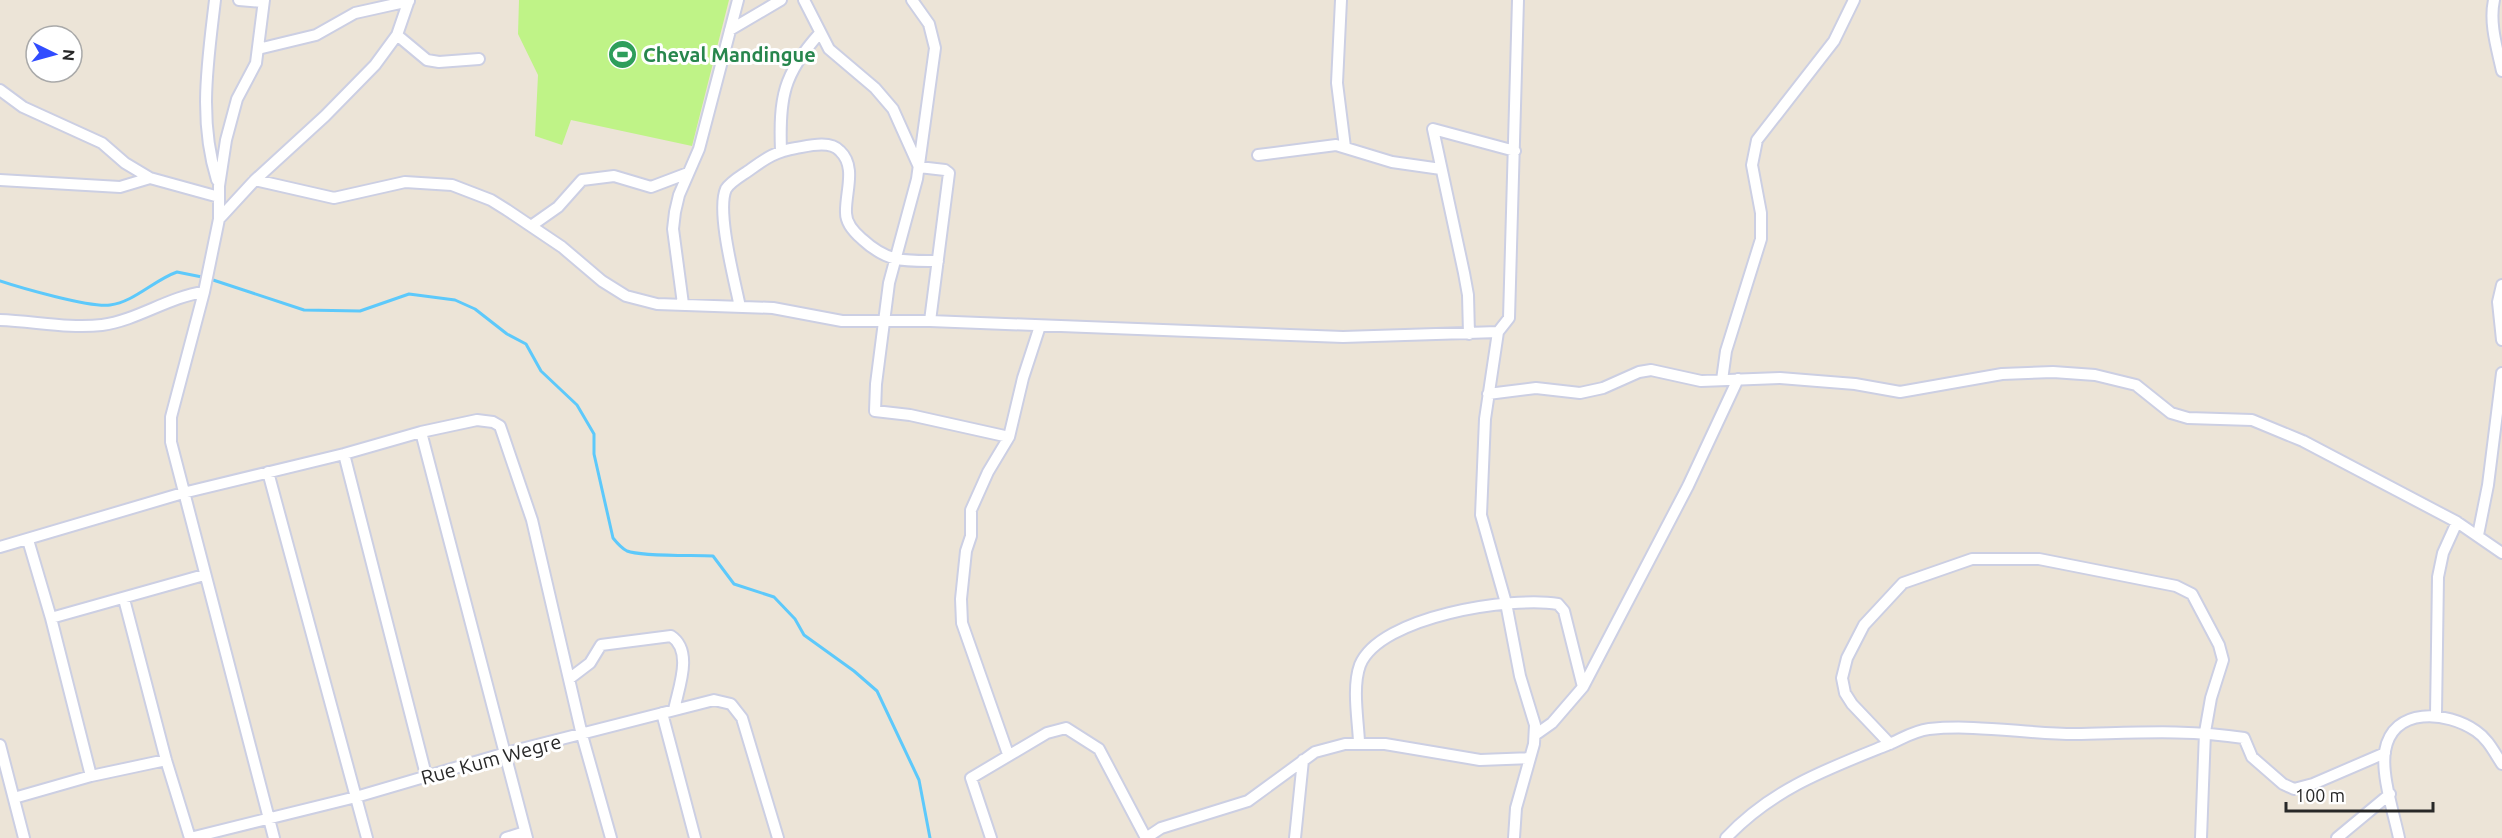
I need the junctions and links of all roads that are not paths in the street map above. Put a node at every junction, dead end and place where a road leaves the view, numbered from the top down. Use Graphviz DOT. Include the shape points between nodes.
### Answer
graph roads {
  1 [pos="215,0"];
  2 [pos="239,0"];
  3 [pos="738,0"];
  4 [pos="781,0"];
  5 [pos="804,0"];
  6 [pos="912,0"];
  7 [pos="1341,0"];
  8 [pos="1518,0"];
  9 [pos="1854,0"];
  10 [pos="2494,0"];
  11 [pos="264,1"];
  12 [pos="409,1"];
  13 [pos="730,30"];
  14 [pos="820,33"];
  15 [pos="397,35"];
  16 [pos="258,49"];
  17 [pos="479,59"];
  18 [pos="2502,71"];
  19 [pos="0,90"];
  20 [pos="1345,147"];
  21 [pos="781,151"];
  22 [pos="1515,151"];
  23 [pos="1258,155"];
  24 [pos="919,167"];
  25 [pos="1441,169"];
  26 [pos="688,173"];
  27 [pos="150,178"];
  28 [pos="0,180"];
  29 [pos="255,180"];
  30 [pos="219,191"];
  31 [pos="219,219"];
  32 [pos="531,226"];
  33 [pos="894,260"];
  34 [pos="938,261"];
  35 [pos="2502,285"];
  36 [pos="204,292"];
  37 [pos="683,304"];
  38 [pos="740,307"];
  39 [pos="2500,319"];
  40 [pos="0,320"];
  41 [pos="886,321"];
  42 [pos="930,321"];
  43 [pos="1040,326"];
  44 [pos="1498,332"];
  45 [pos="1469,334"];
  46 [pos="2502,340"];
  47 [pos="2502,373"];
  48 [pos="1738,379"];
  49 [pos="1722,380"];
  50 [pos="1488,394"];
  51 [pos="2499,406"];
  52 [pos="421,432"];
  53 [pos="1009,437"];
  54 [pos="344,454"];
  55 [pos="268,472"];
  56 [pos="183,493"];
  57 [pos="2457,522"];
  58 [pos="2478,535"];
  59 [pos="28,540"];
  60 [pos="0,547"];
  61 [pos="2502,553"];
  62 [pos="204,575"];
  63 [pos="124,599"];
  64 [pos="1506,603"];
  65 [pos="51,618"];
  66 [pos="569,679"];
  67 [pos="1583,687"];
  68 [pos="674,710"];
  69 [pos="662,713"];
  70 [pos="2436,714"];
  71 [pos="2205,732"];
  72 [pos="582,735"];
  73 [pos="1535,735"];
  74 [pos="1359,742"];
  75 [pos="1890,744"];
  76 [pos="0,745"];
  77 [pos="506,753"];
  78 [pos="2385,753"];
  79 [pos="1008,754"];
  80 [pos="1530,758"];
  81 [pos="166,760"];
  82 [pos="1303,760"];
  83 [pos="2502,764"];
  84 [pos="426,775"];
  85 [pos="92,776"];
  86 [pos="2390,794"];
  87 [pos="356,797"];
  88 [pos="14,798"];
  89 [pos="268,818"];
  90 [pos="526,835"];
  91 [pos="24,838"];
  92 [pos="190,838"];
  93 [pos="274,838"];
  94 [pos="366,838"];
  95 [pos="506,838"];
  96 [pos="611,838"];
  97 [pos="695,838"];
  98 [pos="778,838"];
  99 [pos="991,838"];
  100 [pos="1146,838"];
  101 [pos="1295,838"];
  102 [pos="1514,838"];
  103 [pos="1726,838"];
  104 [pos="2201,838"];
  105 [pos="2337,838"];
  106 [pos="2399,838"];
  1 -- 30 [label="street" via="206,68 207,117"];
  2 -- 11 [label="street"];
  3 -- 13 [label="street"];
  4 -- 13 [label="street"];
  5 -- 14 [label="street"];
  6 -- 24 [label="street" via="929,24 935,48"];
  7 -- 20 [label="street" via="1337,83"];
  8 -- 22 [label="street"];
  9 -- 49 [label="street" via="1834,41 1757,140 1752,165 1761,213 1761,239 1726,351"];
  10 -- 18 [label="street" via="2495,38"];
  11 -- 16 [label="street"];
  12 -- 15 [label="street"];
  12 -- 16 [label="street" via="356,13 316,35"];
  13 -- 26 [label="street" via="699,149"];
  14 -- 21 [label="street" via="796,64 782,96"];
  14 -- 24 [label="street" via="829,49 875,88 893,109"];
  15 -- 17 [label="street" via="427,60"];
  15 -- 29 [label="street" via="342,99"];
  16 -- 30 [label="street" via="256,63 231,118"];
  19 -- 27 [label="street" via="23,107 96,139"];
  20 -- 23 [label="street"];
  20 -- 25 [label="street" via="1392,162"];
  21 -- 33 [label="street" via="824,145 841,151 849,175 846,215 850,225 870,248"];
  21 -- 38 [label="street" via="730,184 723,200"];
  22 -- 25 [label="street" via="1433,129"];
  22 -- 44 [label="street" via="1509,318"];
  24 -- 33 [label="street"];
  24 -- 34 [label="street" via="945,170 950,176"];
  25 -- 45 [label="street" via="1468,295"];
  26 -- 32 [label="street" via="651,187 614,176 582,180 558,207"];
  26 -- 37 [label="street" via="672,229"];
  27 -- 28 [label="street" via="120,187"];
  27 -- 30 [label="street"];
  29 -- 31 [label="street"];
  29 -- 32 [label="street" via="334,198 405,182 436,182 491,200"];
  30 -- 31 [label="street"];
  31 -- 36 [label="street"];
  32 -- 37 [label="street" via="626,296 657,304"];
  33 -- 34 [label="street"];
  33 -- 41 [label="street"];
  34 -- 42 [label="street"];
  35 -- 39 [label="street"];
  36 -- 40 [label="street" via="177,297 102,325"];
  36 -- 56 [label="street" via="171,417 171,442"];
  37 -- 38 [label="street"];
  38 -- 41 [label="street" via="773,308 842,321"];
  39 -- 46 [label="street"];
  41 -- 42 [label="street"];
  41 -- 53 [label="street" via="875,411"];
  42 -- 43 [label="street"];
  43 -- 45 [label="street" via="1342,337"];
  43 -- 53 [label="street"];
  44 -- 45 [label="street"];
  44 -- 50 [label="street"];
  47 -- 51 [label="street"];
  48 -- 49 [label="street"];
  48 -- 57 [label="street" via="1819,380 1900,392 2002,374 2073,373 2115,379 2136,385 2171,413 2203,421 2252,420 2302,441"];
  48 -- 67 [label="street" via="1688,486"];
  49 -- 50 [label="street" via="1701,381 1651,370 1580,393 1536,388"];
  50 -- 64 [label="street" via="1481,515"];
  51 -- 58 [label="street"];
  52 -- 54 [label="street"];
  52 -- 66 [label="street" via="477,420 500,426 532,520"];
  52 -- 77 [label="street"];
  53 -- 79 [label="street" via="971,510 961,612 969,648"];
  54 -- 55 [label="street"];
  54 -- 84 [label="street"];
  55 -- 56 [label="street"];
  55 -- 87 [label="street"];
  56 -- 59 [label="street"];
  56 -- 62 [label="street"];
  57 -- 58 [label="street"];
  57 -- 70 [label="street" via="2442,553 2438,577"];
  58 -- 61 [label="street"];
  59 -- 60 [label="street"];
  59 -- 65 [label="street"];
  62 -- 63 [label="street"];
  62 -- 89 [label="street"];
  63 -- 65 [label="street"];
  63 -- 81 [label="street"];
  64 -- 67 [label="street" via="1550,603 1562,607"];
  64 -- 73 [label="street"];
  64 -- 74 [label="street" via="1455,610 1400,630 1366,654 1357,674"];
  65 -- 85 [label="street"];
  66 -- 68 [label="street" via="590,663 601,645 671,636 682,651 683,664"];
  66 -- 72 [label="street"];
  67 -- 73 [label="street" via="1552,723"];
  68 -- 69 [label="street, Rue Kum Wegre"];
  68 -- 98 [label="street, Rue Kum Wegre" via="714,700 731,704 742,718"];
  69 -- 72 [label="street, Rue Kum Wegre"];
  69 -- 97 [label="street"];
  70 -- 78 [label="street" via="2403,724 2392,736"];
  70 -- 83 [label="street" via="2476,731"];
  71 -- 75 [label="street" via="2075,734 1931,729"];
  71 -- 75 [label="street" via="2223,660 2206,618 2187,590 2051,560 1972,559 1904,583 1867,621 1851,650 1844,668 1845,693"];
  71 -- 78 [label="street" via="2244,738 2252,757 2294,789"];
  71 -- 104 [label="street"];
  72 -- 77 [label="street, Rue Kum Wegre"];
  72 -- 96 [label="street"];
  73 -- 80 [label="street"];
  74 -- 80 [label="street" via="1480,760"];
  74 -- 82 [label="street" via="1327,747"];
  75 -- 103 [label="street" via="1806,779"];
  76 -- 88 [label="street"];
  77 -- 84 [label="street, Rue Kum Wegre"];
  77 -- 90 [label="street"];
  78 -- 86 [label="street"];
  79 -- 99 [label="street" via="971,778"];
  79 -- 100 [label="street" via="1058,729 1074,731 1099,749"];
  80 -- 102 [label="street" via="1516,808"];
  81 -- 85 [label="street"];
  81 -- 92 [label="street"];
  82 -- 100 [label="street" via="1248,801 1161,828"];
  82 -- 101 [label="street"];
  84 -- 87 [label="street, Rue Kum Wegre"];
  85 -- 88 [label="street"];
  86 -- 105 [label="street"];
  86 -- 106 [label="street"];
  87 -- 89 [label="street, Rue Kum Wegre"];
  87 -- 94 [label="street"];
  88 -- 91 [label="street"];
  89 -- 92 [label="street, Rue Kum Wegre"];
  89 -- 93 [label="street"];
  90 -- 95 [label="street"];
}
